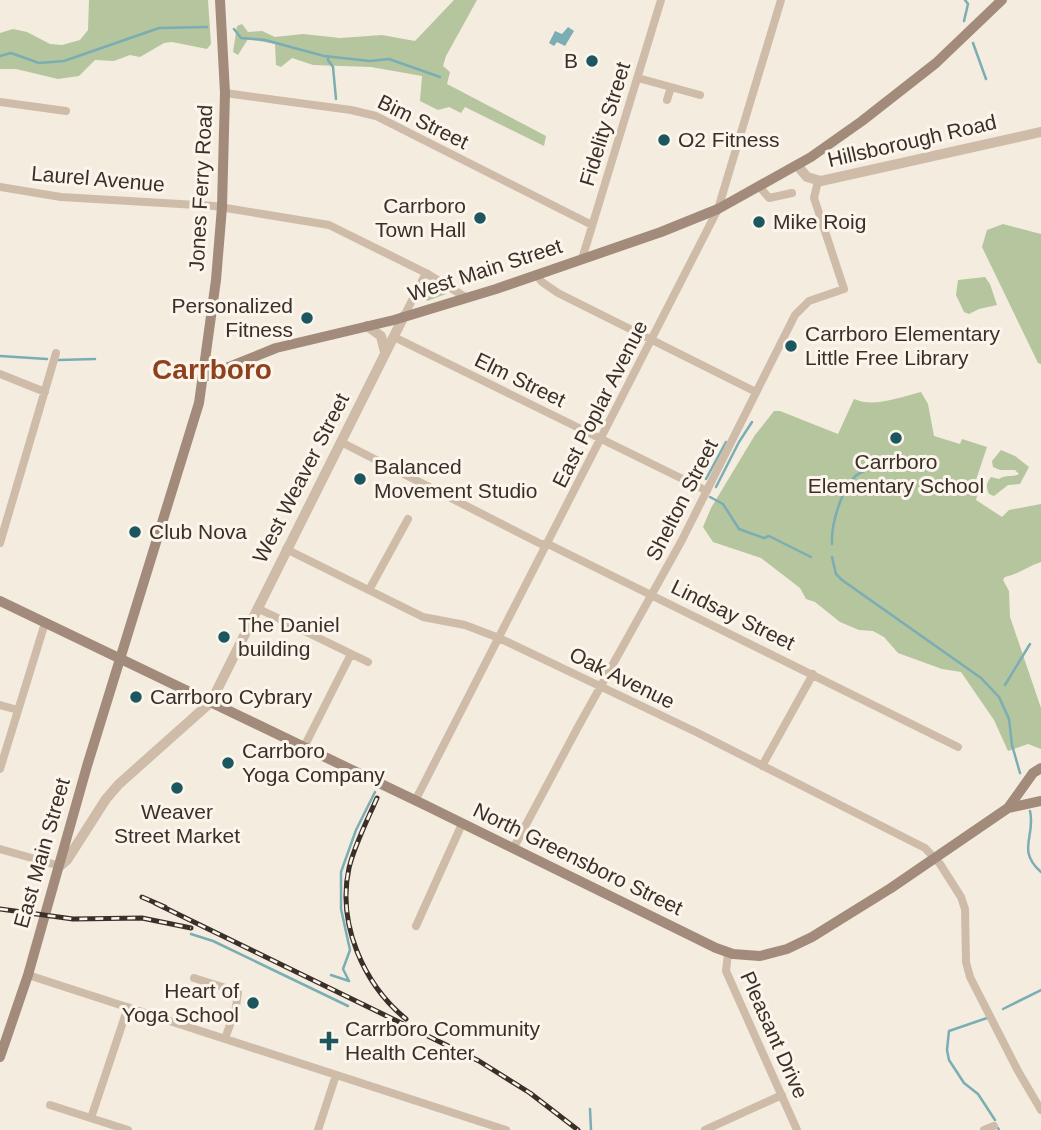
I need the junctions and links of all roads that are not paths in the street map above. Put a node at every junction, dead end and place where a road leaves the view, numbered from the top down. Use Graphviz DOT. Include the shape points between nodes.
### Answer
graph roads {
  1 [pos="220,0"];
  2 [pos="661,0"];
  3 [pos="781,0"];
  4 [pos="1002,0"];
  5 [pos="638,78"];
  6 [pos="671,87"];
  7 [pos="225,93"];
  8 [pos="700,95"];
  9 [pos="667,100"];
  10 [pos="0,102"];
  11 [pos="66,111"];
  12 [pos="1041,132"];
  13 [pos="797,165"];
  14 [pos="818,181"];
  15 [pos="759,186"];
  16 [pos="0,187"];
  17 [pos="792,193"];
  18 [pos="222,207"];
  19 [pos="719,209"];
  20 [pos="592,225"];
  21 [pos="582,259"];
  22 [pos="426,272"];
  23 [pos="536,275"];
  24 [pos="467,298"];
  25 [pos="404,316"];
  26 [pos="367,326"];
  27 [pos="394,337"];
  28 [pos="651,341"];
  29 [pos="56,353"];
  30 [pos="385,354"];
  31 [pos="0,374"];
  32 [pos="204,377"];
  33 [pos="45,392"];
  34 [pos="757,392"];
  35 [pos="601,439"];
  36 [pos="341,442"];
  37 [pos="707,491"];
  38 [pos="408,519"];
  39 [pos="0,543"];
  40 [pos="548,544"];
  41 [pos="286,549"];
  42 [pos="369,590"];
  43 [pos="652,595"];
  44 [pos="0,601"];
  45 [pos="257,608"];
  46 [pos="45,623"];
  47 [pos="499,638"];
  48 [pos="351,654"];
  49 [pos="120,659"];
  50 [pos="368,662"];
  51 [pos="813,674"];
  52 [pos="600,686"];
  53 [pos="211,702"];
  54 [pos="0,705"];
  55 [pos="18,710"];
  56 [pos="304,747"];
  57 [pos="958,747"];
  58 [pos="762,766"];
  59 [pos="1041,768"];
  60 [pos="0,769"];
  61 [pos="1029,782"];
  62 [pos="415,801"];
  63 [pos="1041,801"];
  64 [pos="1008,808"];
  65 [pos="462,824"];
  66 [pos="0,849"];
  67 [pos="513,849"];
  68 [pos="935,858"];
  69 [pos="60,866"];
  70 [pos="416,926"];
  71 [pos="728,953"];
  72 [pos="28,975"];
  73 [pos="194,978"];
  74 [pos="128,1007"];
  75 [pos="225,1039"];
  76 [pos="0,1057"];
  77 [pos="336,1075"];
  78 [pos="782,1095"];
  79 [pos="50,1105"];
  80 [pos="1041,1110"];
  81 [pos="91,1118"];
  82 [pos="994,1126"];
  83 [pos="128,1130"];
  84 [pos="318,1130"];
  85 [pos="506,1130"];
  86 [pos="705,1130"];
  87 [pos="797,1130"];
  88 [pos="984,1130"];
  1 -- 7 [label="main road, Jones Ferry Road"];
  2 -- 5 [label="street, Fidelity Street"];
  3 -- 19 [label="street, East Poplar Avenue"];
  4 -- 13 [label="main road, West Main Street" via="895,96"];
  5 -- 6 [label="street"];
  5 -- 20 [label="street, Fidelity Street"];
  6 -- 8 [label="street"];
  6 -- 9 [label="street"];
  7 -- 18 [label="main road, Jones Ferry Road"];
  7 -- 20 [label="street, Bim Street" via="376,116"];
  10 -- 11 [label="street"];
  12 -- 14 [label="street, Hillsborough Road"];
  13 -- 14 [label="street, Hillsborough Road"];
  13 -- 15 [label="main road, West Main Street"];
  14 -- 34 [label="street, Shelton Street" via="814,198 844,289 818,297 795,315"];
  15 -- 17 [label="street" via="769,198"];
  15 -- 19 [label="main road, West Main Street"];
  16 -- 18 [label="street, Laurel Avenue" via="61,197"];
  18 -- 22 [label="street, Laurel Avenue" via="329,225"];
  18 -- 32 [label="main road, Jones Ferry Road"];
  19 -- 21 [label="main road, West Main Street"];
  19 -- 28 [label="street, East Poplar Avenue"];
  20 -- 21 [label="street, Fidelity Street"];
  21 -- 23 [label="main road, West Main Street"];
  22 -- 24 [label="street, Laurel Avenue"];
  22 -- 25 [label="street, West Weaver Street"];
  23 -- 24 [label="main road, West Main Street"];
  23 -- 28 [label="street" via="558,292"];
  24 -- 25 [label="main road, West Main Street"];
  25 -- 26 [label="main road, West Main Street"];
  25 -- 27 [label="street, West Weaver Street"];
  26 -- 30 [label="street" via="381,336"];
  26 -- 32 [label="main road, West Main Street" via="276,348"];
  27 -- 30 [label="street, West Weaver Street"];
  27 -- 35 [label="street, Elm Street"];
  28 -- 34 [label="street"];
  28 -- 35 [label="street, East Poplar Avenue"];
  29 -- 33 [label="street"];
  30 -- 36 [label="street, West Weaver Street"];
  31 -- 33 [label="street"];
  32 -- 49 [label="main road"];
  33 -- 39 [label="street"];
  34 -- 37 [label="street, Shelton Street"];
  35 -- 37 [label="street, Elm Street"];
  35 -- 40 [label="street, East Poplar Avenue"];
  36 -- 40 [label="street, Lindsay Street"];
  36 -- 41 [label="street, West Weaver Street"];
  37 -- 43 [label="street, Shelton Street"];
  38 -- 42 [label="street"];
  40 -- 43 [label="street, Lindsay Street"];
  40 -- 47 [label="street, East Poplar Avenue"];
  41 -- 42 [label="street, Oak Avenue"];
  41 -- 45 [label="street, West Weaver Street"];
  42 -- 47 [label="street, Oak Avenue" via="423,617"];
  43 -- 51 [label="street, Lindsay Street"];
  43 -- 52 [label="street, Shelton Street"];
  44 -- 46 [label="main road, North Greensboro Street"];
  45 -- 48 [label="street"];
  45 -- 53 [label="street, West Weaver Street"];
  46 -- 49 [label="main road, North Greensboro Street"];
  46 -- 55 [label="street"];
  47 -- 52 [label="street, Oak Avenue"];
  47 -- 62 [label="street, East Poplar Avenue"];
  48 -- 50 [label="street"];
  48 -- 56 [label="street"];
  49 -- 53 [label="main road, North Greensboro Street"];
  49 -- 69 [label="main road, East Main Street"];
  51 -- 57 [label="street, Lindsay Street"];
  51 -- 58 [label="street"];
  52 -- 58 [label="street, Oak Avenue"];
  52 -- 67 [label="street, Shelton Street"];
  53 -- 56 [label="main road, North Greensboro Street"];
  53 -- 69 [label="street" via="119,784"];
  54 -- 55 [label="street"];
  55 -- 60 [label="street"];
  56 -- 62 [label="main road, North Greensboro Street"];
  58 -- 68 [label="street, Oak Avenue" via="922,846"];
  59 -- 61 [label="main road, North Greensboro Street"];
  61 -- 63 [label="main road" via="1033,795"];
  61 -- 64 [label="main road, North Greensboro Street"];
  62 -- 65 [label="main road, North Greensboro Street"];
  63 -- 64 [label="main road, North Greensboro Street"];
  64 -- 68 [label="main road, North Greensboro Street"];
  65 -- 67 [label="main road, North Greensboro Street"];
  65 -- 70 [label="street"];
  66 -- 69 [label="street"];
  67 -- 71 [label="main road, North Greensboro Street"];
  68 -- 71 [label="main road, North Greensboro Street" via="797,944 760,956"];
  68 -- 80 [label="street, Oak Avenue" via="954,883 965,909 964,945 971,976"];
  69 -- 72 [label="main road, East Main Street"];
  71 -- 78 [label="street, Pleasant Drive" via="726,971"];
  72 -- 74 [label="street"];
  72 -- 76 [label="main road, East Main Street"];
  73 -- 75 [label="street" via="238,992"];
  74 -- 75 [label="street"];
  74 -- 81 [label="street"];
  75 -- 77 [label="street"];
  77 -- 84 [label="street"];
  77 -- 85 [label="street"];
  78 -- 86 [label="street"];
  78 -- 87 [label="street, Pleasant Drive"];
  79 -- 81 [label="street"];
  81 -- 83 [label="street"];
  82 -- 88 [label="street"];
}
